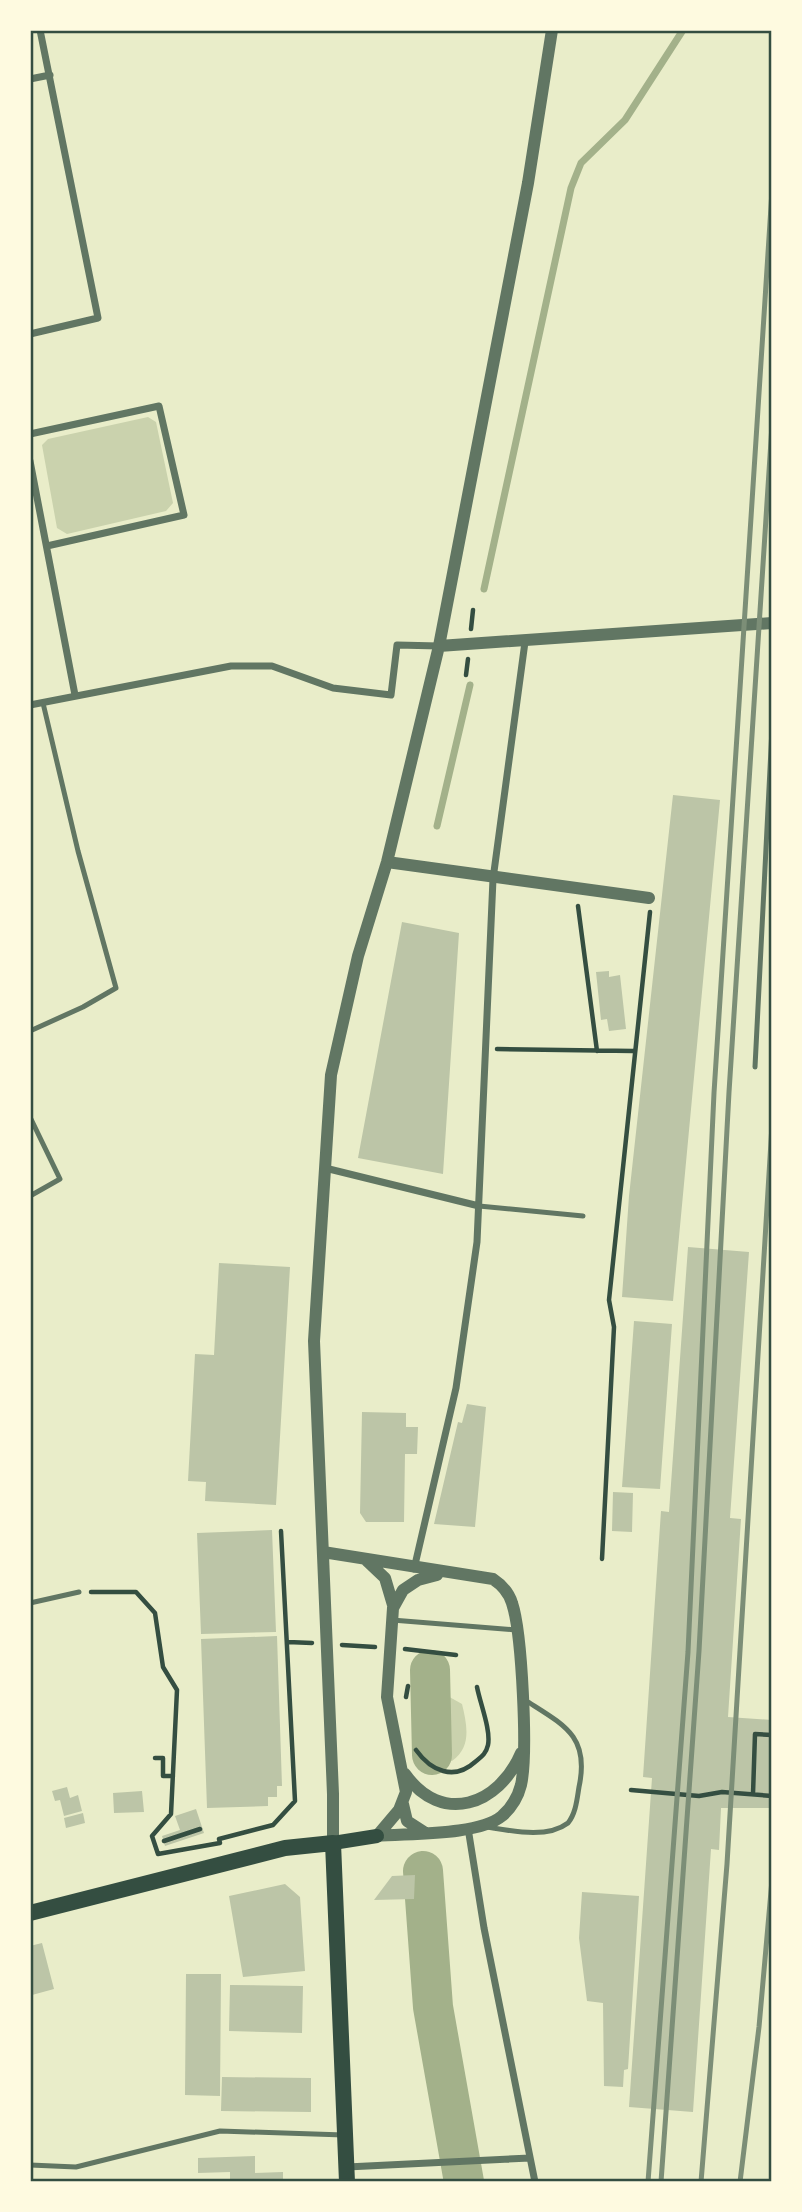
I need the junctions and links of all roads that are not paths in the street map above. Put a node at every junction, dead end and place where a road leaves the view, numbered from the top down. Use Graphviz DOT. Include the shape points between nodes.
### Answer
graph roads {
  1 [pos="40,30"];
  2 [pos="552,30"];
  3 [pos="50,75"];
  4 [pos="30,79"];
  5 [pos="30,334"];
  6 [pos="30,434"];
  7 [pos="30,461"];
  8 [pos="47,546"];
  9 [pos="772,623"];
  10 [pos="525,642"];
  11 [pos="439,646"];
  12 [pos="75,695"];
  13 [pos="43,702"];
  14 [pos="30,705"];
  15 [pos="772,729"];
  16 [pos="387,862"];
  17 [pos="493,879"];
  18 [pos="655,899"];
  19 [pos="30,1031"];
  20 [pos="755,1067"];
  21 [pos="30,1117"];
  22 [pos="324,1168"];
  23 [pos="30,1196"];
  24 [pos="479,1206"];
  25 [pos="583,1216"];
  26 [pos="323,1552"];
  27 [pos="359,1557"];
  28 [pos="414,1569"];
  29 [pos="444,1574"];
  30 [pos="79,1592"];
  31 [pos="30,1603"];
  32 [pos="393,1614"];
  33 [pos="516,1630"];
  34 [pos="522,1698"];
  35 [pos="523,1746"];
  36 [pos="405,1773"];
  37 [pos="403,1804"];
  38 [pos="482,1827"];
  39 [pos="468,1828"];
  40 [pos="424,1832"];
  41 [pos="376,1836"];
  42 [pos="332,1843"];
  43 [pos="30,1913"];
  44 [pos="344,2134"];
  45 [pos="530,2158"];
  46 [pos="30,2165"];
  47 [pos="347,2175"];
  48 [pos="535,2182"];
  1 -- 3 [label="street"];
  2 -- 11 [label="street" via="528,183"];
  3 -- 4 [label="street"];
  3 -- 5 [label="street" via="98,317"];
  6 -- 8 [label="street" via="159,406 184,514"];
  7 -- 8 [label="street"];
  8 -- 12 [label="street"];
  9 -- 10 [label="street"];
  10 -- 11 [label="street"];
  10 -- 17 [label="street"];
  11 -- 12 [label="street" via="397,645 391,695 333,688 272,666 245,666"];
  11 -- 16 [label="street"];
  12 -- 13 [label="street"];
  13 -- 14 [label="street"];
  13 -- 19 [label="lane" via="116,988"];
  15 -- 20 [label="lane"];
  16 -- 17 [label="street"];
  16 -- 22 [label="street" via="358,956 331,1075"];
  17 -- 18 [label="street"];
  17 -- 24 [label="street"];
  21 -- 23 [label="lane" via="60,1179"];
  22 -- 24 [label="street"];
  22 -- 26 [label="street" via="314,1341"];
  24 -- 25 [label="lane"];
  24 -- 28 [label="street" via="456,1388"];
  26 -- 27 [label="street"];
  26 -- 42 [label="street" via="334,1794"];
  27 -- 28 [label="street"];
  27 -- 32 [label="street" via="385,1578 393,1597"];
  28 -- 29 [label="street"];
  29 -- 32 [label="street" via="413,1583 399,1595"];
  29 -- 33 [label="street" via="499,1583 512,1604"];
  30 -- 31 [label="lane"];
  32 -- 33 [label="lane"];
  32 -- 36 [label="street" via="387,1705"];
  33 -- 34 [label="street"];
  34 -- 35 [label="street"];
  34 -- 38 [label="lane" via="578,1742 584,1762 576,1804 568,1823 551,1830"];
  35 -- 36 [label="street" via="505,1782 472,1802 434,1799"];
  35 -- 38 [label="street" via="518,1794 505,1813"];
  36 -- 37 [label="street"];
  37 -- 40 [label="street" via="407,1821"];
  37 -- 41 [label="street"];
  38 -- 39 [label="street"];
  39 -- 40 [label="street"];
  39 -- 45 [label="street"];
  40 -- 41 [label="street"];
  41 -- 42 [label="main road"];
  42 -- 43 [label="main road" via="285,1848"];
  42 -- 44 [label="main road"];
  44 -- 46 [label="lane" via="220,2131 76,2167"];
  44 -- 47 [label="main road"];
  45 -- 47 [label="street" via="448,2161"];
  45 -- 48 [label="street"];
}
